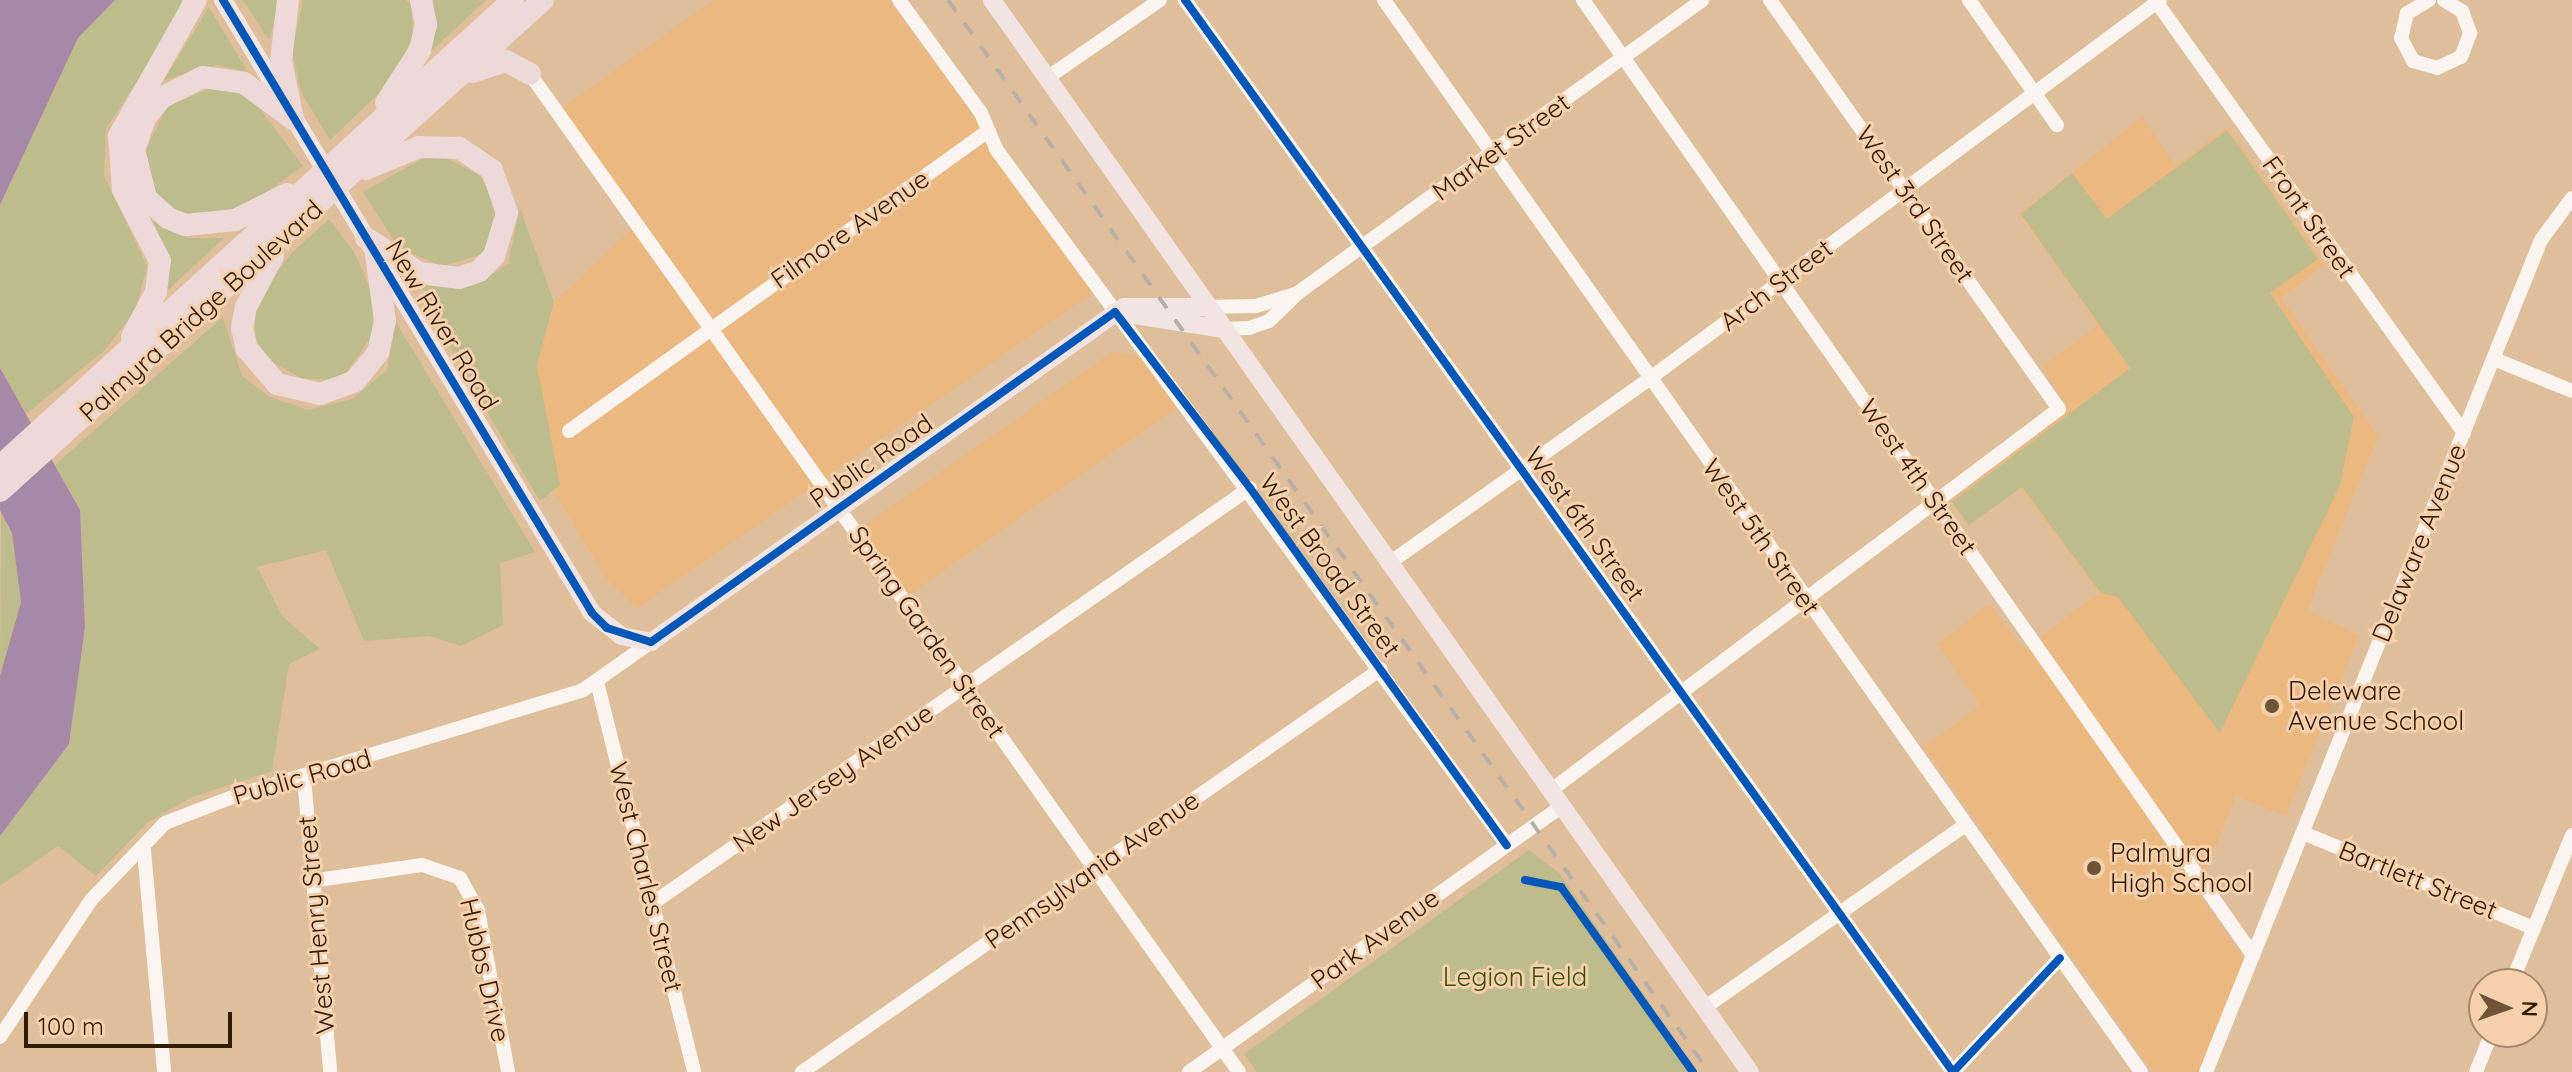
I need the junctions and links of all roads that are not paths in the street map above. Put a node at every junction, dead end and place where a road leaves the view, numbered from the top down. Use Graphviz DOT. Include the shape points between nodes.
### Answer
graph roads {
  1 [pos="196,0"];
  2 [pos="223,0"];
  3 [pos="288,0"];
  4 [pos="421,0"];
  5 [pos="513,0"];
  6 [pos="543,0"];
  7 [pos="899,0"];
  8 [pos="992,0"];
  9 [pos="1160,0"];
  10 [pos="1185,0"];
  11 [pos="1384,0"];
  12 [pos="1583,0"];
  13 [pos="1702,0"];
  14 [pos="1770,0"];
  15 [pos="1969,0"];
  16 [pos="2429,0"];
  17 [pos="2157,1"];
  18 [pos="2454,2"];
  19 [pos="518,22"];
  20 [pos="1624,58"];
  21 [pos="530,74"];
  22 [pos="457,78"];
  23 [pos="1047,78"];
  24 [pos="2035,93"];
  25 [pos="293,119"];
  26 [pos="2057,125"];
  27 [pos="988,131"];
  28 [pos="359,140"];
  29 [pos="1491,156"];
  30 [pos="351,176"];
  31 [pos="317,178"];
  32 [pos="1904,190"];
  33 [pos="2572,198"];
  34 [pos="288,232"];
  35 [pos="371,246"];
  36 [pos="1362,246"];
  37 [pos="1781,282"];
  38 [pos="1299,292"];
  39 [pos="1208,307"];
  40 [pos="1115,312"];
  41 [pos="712,328"];
  42 [pos="1223,329"];
  43 [pos="119,358"];
  44 [pos="2494,359"];
  45 [pos="1649,379"];
  46 [pos="2572,391"];
  47 [pos="2059,409"];
  48 [pos="569,431"];
  49 [pos="2464,433"];
  50 [pos="40,442"];
  51 [pos="0,466"];
  52 [pos="1520,469"];
  53 [pos="1250,488"];
  54 [pos="0,491"];
  55 [pos="1935,502"];
  56 [pos="840,508"];
  57 [pos="1388,564"];
  58 [pos="1806,600"];
  59 [pos="651,642"];
  60 [pos="1381,669"];
  61 [pos="597,682"];
  62 [pos="965,687"];
  63 [pos="1681,693"];
  64 [pos="304,778"];
  65 [pos="1555,799"];
  66 [pos="1965,825"];
  67 [pos="2303,833"];
  68 [pos="2572,835"];
  69 [pos="1507,845"];
  70 [pos="144,851"];
  71 [pos="1095,869"];
  72 [pos="311,881"];
  73 [pos="653,903"];
  74 [pos="1839,913"];
  75 [pos="2534,928"];
  76 [pos="2253,955"];
  77 [pos="2060,958"];
  78 [pos="2518,968"];
  79 [pos="1704,1008"];
  80 [pos="0,1037"];
  81 [pos="1222,1048"];
  82 [pos="2486,1048"];
  83 [pos="164,1072"];
  84 [pos="330,1072"];
  85 [pos="508,1072"];
  86 [pos="694,1072"];
  87 [pos="802,1072"];
  88 [pos="1189,1072"];
  89 [pos="1239,1072"];
  90 [pos="1750,1072"];
  91 [pos="1953,1072"];
  92 [pos="2141,1072"];
  93 [pos="2206,1072"];
  94 [pos="2476,1072"];
  1 -- 43 [label="highway" via="119,136 123,190 160,261 151,303"];
  2 -- 25 [label="main road, New River Road"];
  3 -- 25 [label="highway" via="281,61"];
  4 -- 28 [label="highway" via="426,24 420,50"];
  5 -- 28 [label="highway, Palmyra Bridge Boulevard"];
  6 -- 19 [label="highway, Palmyra Bridge Boulevard"];
  7 -- 27 [label="street, West Broad Street"];
  8 -- 23 [label="main road, West Broad Street"];
  9 -- 23 [label="street"];
  10 -- 36 [label="street, West 6th Street"];
  11 -- 29 [label="street, West 5th Street"];
  12 -- 20 [label="street, West 4th Street"];
  13 -- 20 [label="street, Market Street"];
  14 -- 32 [label="street, West 3rd Street"];
  15 -- 24 [label="street"];
  16 -- 18 [label="street" via="2413,7 2401,28 2406,52 2427,67 2445,67 2466,50 2468,23"];
  17 -- 24 [label="street, Arch Street"];
  17 -- 49 [label="street, Front Street"];
  19 -- 21 [label="highway"];
  19 -- 22 [label="highway, Palmyra Bridge Boulevard"];
  20 -- 29 [label="street, Market Street"];
  20 -- 37 [label="street, West 4th Street"];
  21 -- 22 [label="highway" via="500,61"];
  21 -- 41 [label="street, Spring Garden Street"];
  22 -- 30 [label="highway, Palmyra Bridge Boulevard"];
  23 -- 39 [label="main road, West Broad Street"];
  24 -- 26 [label="street"];
  24 -- 32 [label="street, Arch Street"];
  25 -- 31 [label="highway" via="234,79 203,77 179,85 153,107 139,130 134,160 141,189 168,218 203,227 245,216"];
  25 -- 35 [label="main road, New River Road"];
  27 -- 40 [label="street, West Broad Street"];
  27 -- 41 [label="street, Filmore Avenue"];
  28 -- 31 [label="highway, Palmyra Bridge Boulevard"];
  29 -- 36 [label="street, Market Street"];
  29 -- 45 [label="street, West 5th Street"];
  30 -- 34 [label="highway, Palmyra Bridge Boulevard"];
  30 -- 35 [label="highway" via="419,147 451,146 477,156 492,170 506,202 500,247 470,275 430,277"];
  31 -- 43 [label="highway, Palmyra Bridge Boulevard"];
  32 -- 37 [label="street, Arch Street"];
  32 -- 47 [label="street, West 3rd Street"];
  33 -- 44 [label="street, Delaware Avenue" via="2547,228"];
  34 -- 35 [label="highway" via="251,295 242,328 252,360 277,384 298,392 344,387 378,353 385,321"];
  34 -- 50 [label="highway, Palmyra Bridge Boulevard"];
  35 -- 59 [label="main road, New River Road" via="592,613 613,632"];
  36 -- 38 [label="street, Market Street"];
  36 -- 52 [label="street, West 6th Street"];
  37 -- 45 [label="street, Arch Street"];
  37 -- 55 [label="street, West 4th Street"];
  38 -- 39 [label="street, Market Street" via="1256,306"];
  38 -- 42 [label="street, Market Street" via="1269,321"];
  39 -- 40 [label="main road, Public Road" via="1137,304"];
  39 -- 42 [label="main road, West Broad Street"];
  40 -- 42 [label="main road"];
  40 -- 53 [label="street, West Broad Street"];
  40 -- 56 [label="main road, Public Road"];
  41 -- 48 [label="street, Filmore Avenue"];
  41 -- 56 [label="street, Spring Garden Street"];
  42 -- 57 [label="main road, West Broad Street"];
  43 -- 50 [label="highway, Palmyra Bridge Boulevard"];
  44 -- 46 [label="street"];
  44 -- 49 [label="street, Delaware Avenue"];
  45 -- 52 [label="street, Arch Street"];
  45 -- 58 [label="street, West 5th Street"];
  47 -- 55 [label="street, Park Avenue"];
  49 -- 67 [label="street, Delaware Avenue"];
  50 -- 51 [label="highway, Palmyra Bridge Boulevard"];
  50 -- 54 [label="highway, Palmyra Bridge Boulevard"];
  52 -- 57 [label="street, Arch Street"];
  52 -- 63 [label="street, West 6th Street"];
  53 -- 60 [label="street, West Broad Street"];
  53 -- 62 [label="street, New Jersey Avenue"];
  55 -- 58 [label="street, Park Avenue"];
  55 -- 76 [label="street, West 4th Street"];
  56 -- 59 [label="main road, Public Road"];
  56 -- 62 [label="street, Spring Garden Street"];
  57 -- 65 [label="main road, West Broad Street"];
  58 -- 63 [label="street, Park Avenue"];
  58 -- 66 [label="street, West 5th Street"];
  59 -- 61 [label="street, Public Road"];
  60 -- 69 [label="street, West Broad Street"];
  60 -- 71 [label="street, Pennsylvania Avenue"];
  61 -- 64 [label="street, Public Road"];
  61 -- 73 [label="street, West Charles Street"];
  62 -- 71 [label="street, Spring Garden Street"];
  62 -- 73 [label="street, New Jersey Avenue"];
  63 -- 65 [label="street, Park Avenue"];
  63 -- 74 [label="street, West 6th Street"];
  64 -- 70 [label="street, Public Road" via="212,803 165,823"];
  64 -- 72 [label="street, West Henry Street"];
  65 -- 69 [label="street, Park Avenue"];
  65 -- 79 [label="main road, West Broad Street"];
  66 -- 74 [label="street"];
  66 -- 77 [label="street, West 5th Street"];
  67 -- 75 [label="street, Bartlett Street"];
  67 -- 76 [label="street, Delaware Avenue"];
  68 -- 75 [label="street"];
  69 -- 81 [label="street, Park Avenue"];
  70 -- 80 [label="street, Public Road" via="91,900"];
  70 -- 83 [label="street"];
  71 -- 81 [label="street, Spring Garden Street"];
  71 -- 87 [label="street, Pennsylvania Avenue"];
  72 -- 84 [label="street, West Henry Street"];
  72 -- 85 [label="street, Hubbs Drive" via="422,865 460,878 478,911"];
  73 -- 86 [label="street, West Charles Street"];
  74 -- 79 [label="street"];
  74 -- 91 [label="street, West 6th Street"];
  75 -- 78 [label="street"];
  76 -- 93 [label="street, Delaware Avenue"];
  77 -- 91 [label="street"];
  77 -- 92 [label="street, West 5th Street"];
  79 -- 90 [label="main road, West Broad Street"];
  81 -- 88 [label="street, Park Avenue"];
  81 -- 89 [label="street, Spring Garden Street"];
  82 -- 94 [label="street"];
}
